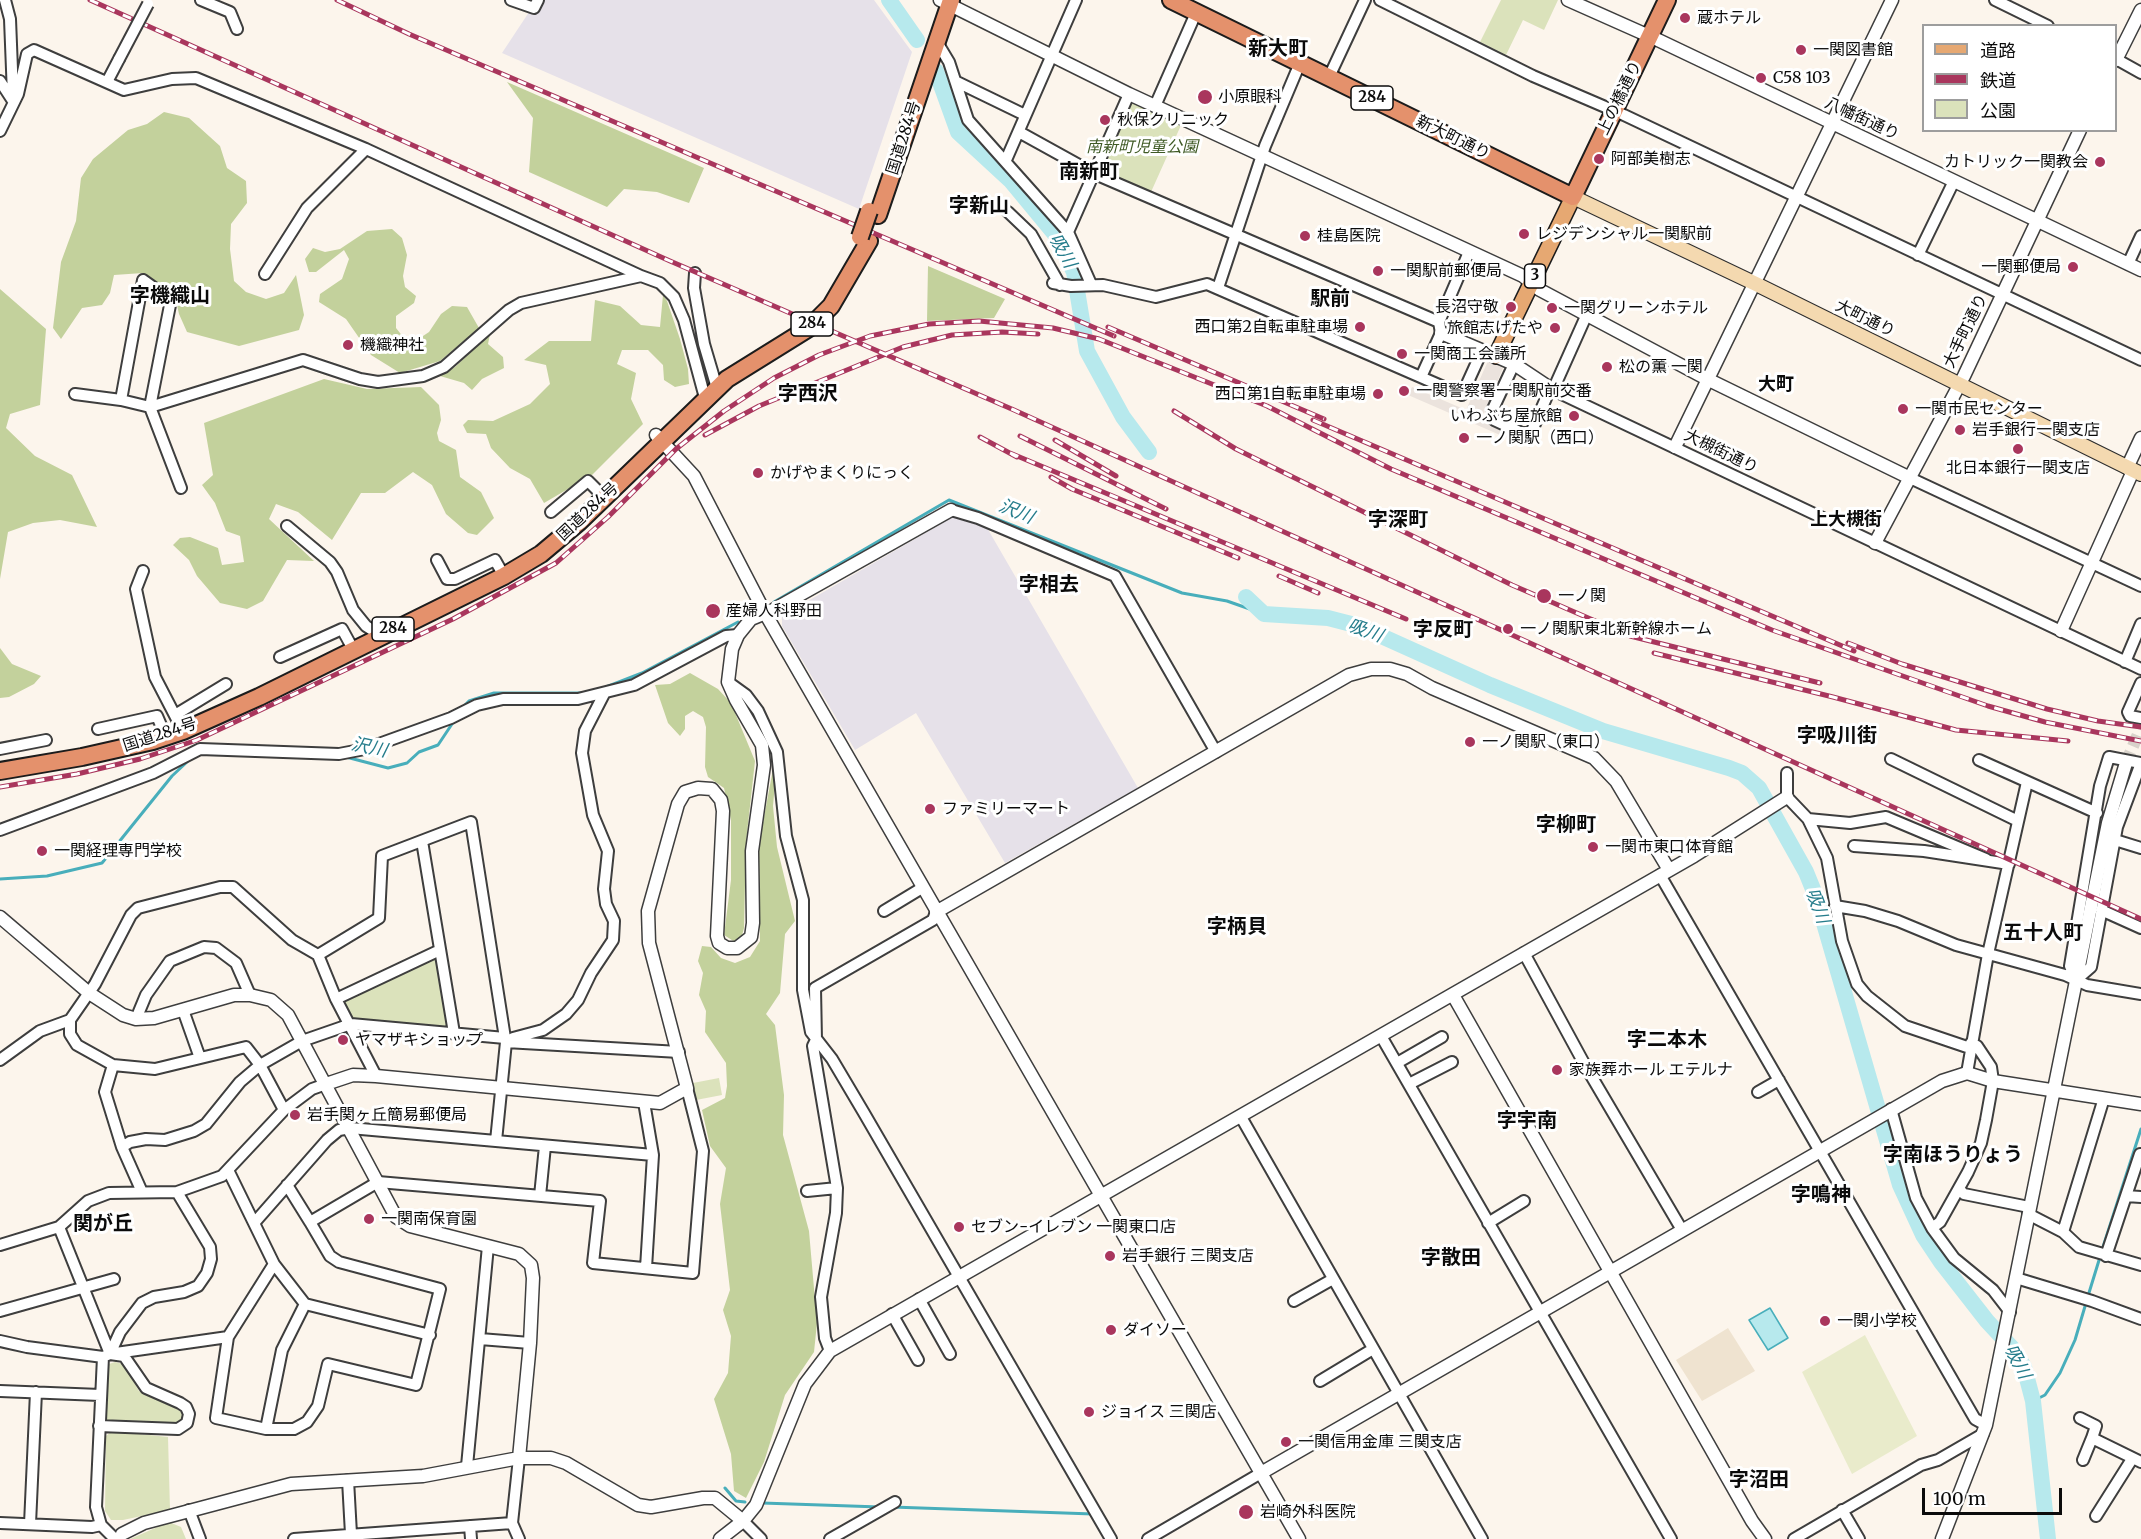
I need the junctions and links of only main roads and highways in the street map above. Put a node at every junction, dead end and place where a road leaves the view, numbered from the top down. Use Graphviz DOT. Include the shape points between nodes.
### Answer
graph roads {
  1 [pos="1171,0"];
  2 [pos="1667,0"];
  3 [pos="945,1"];
  4 [pos="1573,197"];
  5 [pos="874,213"];
  6 [pos="1497,356"];
  7 [pos="2134,471"];
  8 [pos="164,734"];
  9 [pos="0,763"];
  10 [pos="0,771"];
  1 -- 4 [label="highway, 新大町通り / 284"];
  2 -- 4 [label="highway, 上の橋通り"];
  3 -- 5 [label="highway, 国道284号 / 284"];
  3 -- 5 [label="highway, 国道284号 / 284" via="935,44"];
  4 -- 6 [label="main road, 3"];
  4 -- 7 [label="main road, 大町通り"];
  5 -- 8 [label="highway, 国道284号 / 284" via="831,306 809,328 710,388 602,494 502,573 243,697 179,723"];
  8 -- 9 [label="highway, 国道284号 / 284"];
  8 -- 10 [label="highway, 国道284号 / 284" via="82,757"];
}
